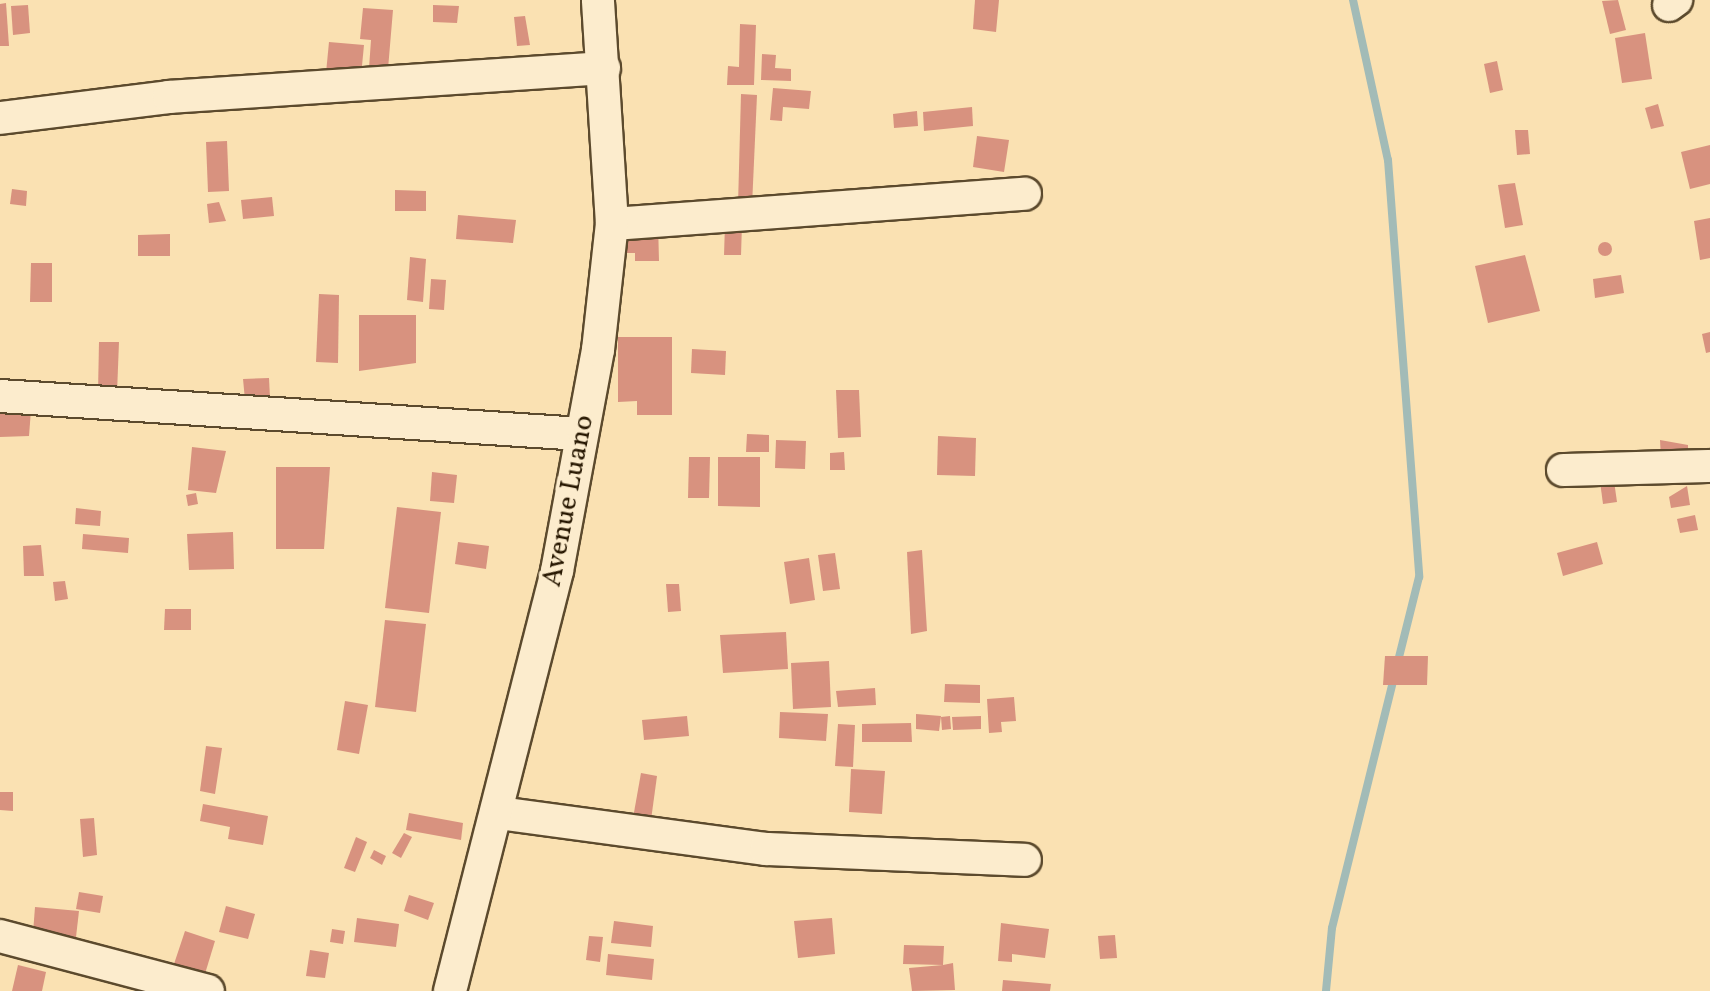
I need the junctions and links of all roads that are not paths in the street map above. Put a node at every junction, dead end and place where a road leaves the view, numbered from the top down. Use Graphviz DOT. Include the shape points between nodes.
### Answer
graph roads {
  1 [pos="598,0"];
  2 [pos="604,68"];
  3 [pos="0,118"];
  4 [pos="1025,194"];
  5 [pos="612,224"];
  6 [pos="0,396"];
  7 [pos="581,434"];
  8 [pos="1710,466"];
  9 [pos="1563,470"];
  10 [pos="499,813"];
  11 [pos="1025,860"];
  12 [pos="0,936"];
  13 [pos="208,991"];
  14 [pos="450,991"];
  1 -- 2 [label="street, Avenue Luano"];
  2 -- 3 [label="street" via="156,98"];
  2 -- 5 [label="street, Avenue Luano"];
  4 -- 5 [label="street"];
  5 -- 7 [label="street, Avenue Luano"];
  6 -- 7 [label="street"];
  7 -- 10 [label="street, Avenue Luano" via="557,571"];
  8 -- 9 [label="street"];
  10 -- 11 [label="street" via="766,849"];
  10 -- 14 [label="street, Avenue Luano"];
  12 -- 13 [label="street"];
}
